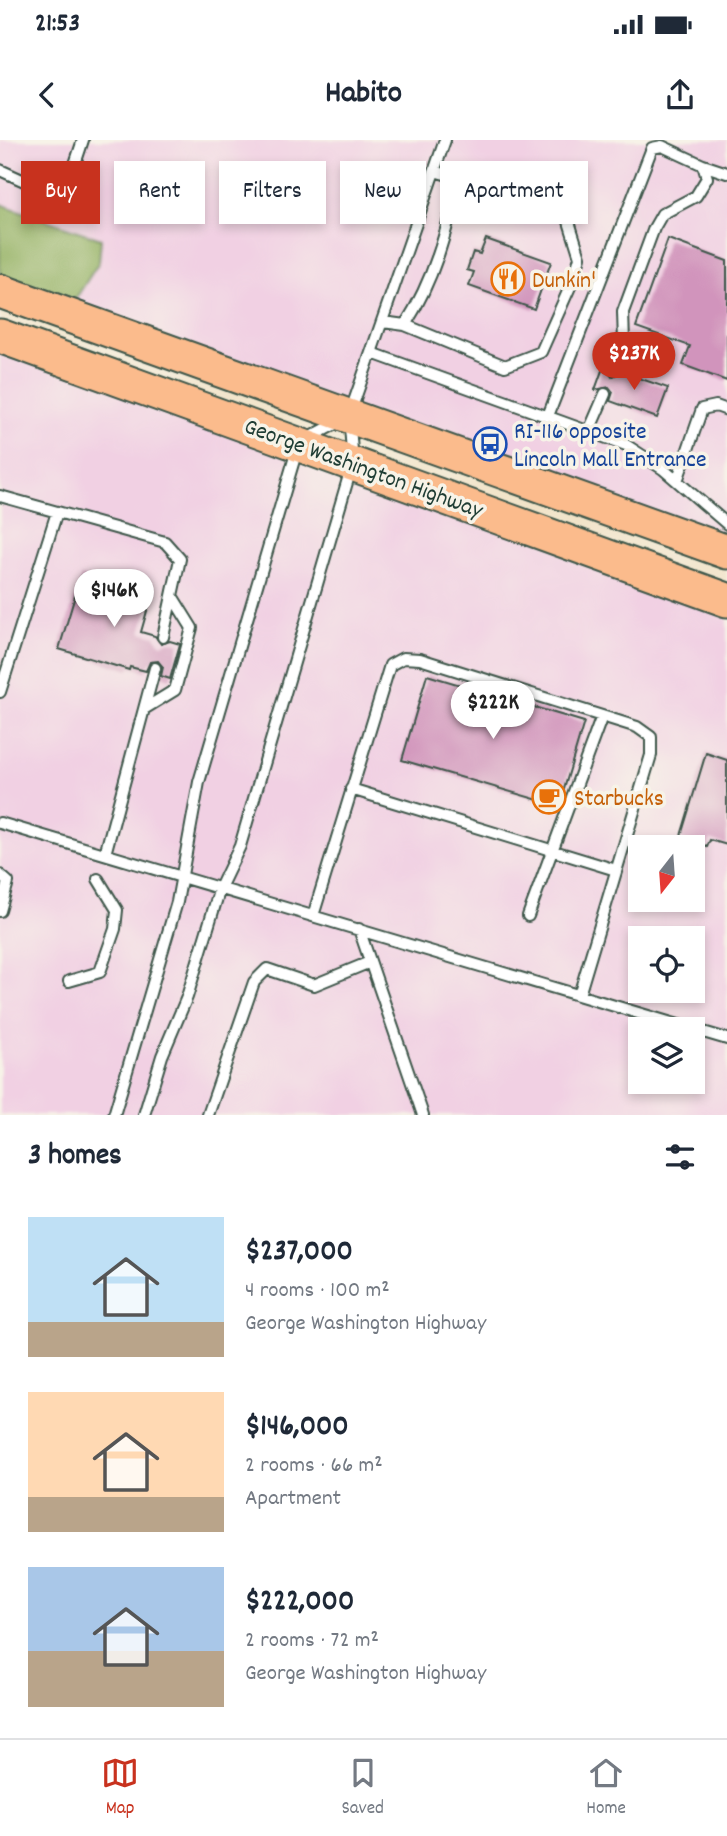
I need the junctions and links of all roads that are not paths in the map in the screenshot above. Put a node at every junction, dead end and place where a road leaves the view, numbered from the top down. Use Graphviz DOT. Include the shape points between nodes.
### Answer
graph roads {
  1 [pos="83,140"];
  2 [pos="445,140"];
  3 [pos="663,143"];
  4 [pos="703,165"];
  5 [pos="0,170"];
  6 [pos="434,171"];
  7 [pos="440,173"];
  8 [pos="727,173"];
  9 [pos="448,224"];
  10 [pos="570,224"];
  11 [pos="0,291"];
  12 [pos="383,322"];
  13 [pos="405,325"];
  14 [pos="0,336"];
  15 [pos="372,353"];
  16 [pos="614,369"];
  17 [pos="605,394"];
  18 [pos="727,410"];
  19 [pos="349,416"];
  20 [pos="548,416"];
  21 [pos="589,431"];
  22 [pos="299,443"];
  23 [pos="354,462"];
  24 [pos="677,481"];
  25 [pos="0,496"];
  26 [pos="57,512"];
  27 [pos="727,524"];
  28 [pos="727,552"];
  29 [pos="174,598"];
  30 [pos="727,600"];
  31 [pos="163,637"];
  32 [pos="155,667"];
  33 [pos="0,692"];
  34 [pos="144,709"];
  35 [pos="602,716"];
  36 [pos="351,789"];
  37 [pos="0,823"];
  38 [pos="554,852"];
  39 [pos="105,854"];
  40 [pos="616,870"];
  41 [pos="0,875"];
  42 [pos="183,877"];
  43 [pos="98,879"];
  44 [pos="220,888"];
  45 [pos="0,911"];
  46 [pos="313,916"];
  47 [pos="528,916"];
  48 [pos="359,929"];
  49 [pos="370,962"];
  50 [pos="69,981"];
  51 [pos="579,995"];
  52 [pos="652,1017"];
  53 [pos="705,1033"];
  54 [pos="727,1039"];
  55 [pos="114,1115"];
  56 [pos="144,1115"];
  57 [pos="208,1115"];
  58 [pos="423,1115"];
  1 -- 5 [label="lane" via="69,182 42,189"];
  2 -- 6 [label="lane"];
  3 -- 4 [label="lane"];
  3 -- 20 [label="lane" via="652,148"];
  4 -- 8 [label="lane"];
  4 -- 16 [label="lane" via="707,178 702,188 688,202 662,214 654,228 623,312 624,342"];
  6 -- 7 [label="lane"];
  6 -- 12 [label="lane"];
  9 -- 13 [label="lane" via="425,295"];
  10 -- 13 [label="lane" via="580,257 541,352 505,366"];
  11 -- 19 [label="main road, George Washington Highway"];
  12 -- 13 [label="lane"];
  12 -- 15 [label="lane"];
  14 -- 22 [label="main road, George Washington Highway"];
  15 -- 19 [label="lane"];
  15 -- 20 [label="lane"];
  17 -- 21 [label="lane"];
  18 -- 24 [label="lane" via="716,406 702,409"];
  19 -- 22 [label="lane"];
  19 -- 23 [label="lane"];
  19 -- 28 [label="main road, George Washington Highway"];
  20 -- 21 [label="lane"];
  21 -- 24 [label="lane" via="639,452"];
  22 -- 23 [label="main road, George Washington Highway"];
  22 -- 42 [label="lane" via="199,782"];
  23 -- 30 [label="main road, George Washington Highway"];
  23 -- 44 [label="lane" via="244,834"];
  24 -- 27 [label="lane"];
  25 -- 26 [label="lane"];
  26 -- 29 [label="lane" via="165,542 180,559"];
  26 -- 33 [label="lane"];
  29 -- 31 [label="lane"];
  29 -- 34 [label="lane" via="192,628 175,690"];
  32 -- 34 [label="lane"];
  34 -- 39 [label="lane"];
  35 -- 36 [label="lane" via="420,659 403,658 390,665"];
  35 -- 38 [label="lane"];
  35 -- 40 [label="lane" via="637,727 651,737 651,755"];
  36 -- 38 [label="lane"];
  36 -- 46 [label="lane"];
  37 -- 39 [label="lane"];
  38 -- 40 [label="lane"];
  38 -- 47 [label="lane"];
  39 -- 42 [label="lane"];
  40 -- 51 [label="lane"];
  41 -- 45 [label="lane" via="8,881"];
  42 -- 44 [label="lane"];
  42 -- 55 [label="lane"];
  43 -- 50 [label="lane" via="117,911 115,929 100,972"];
  44 -- 46 [label="lane"];
  44 -- 56 [label="lane"];
  46 -- 48 [label="lane"];
  48 -- 49 [label="lane"];
  48 -- 51 [label="lane"];
  49 -- 57 [label="lane" via="314,985 267,970 260,976 254,982"];
  49 -- 58 [label="lane"];
  51 -- 52 [label="lane"];
  53 -- 54 [label="lane"];
}
